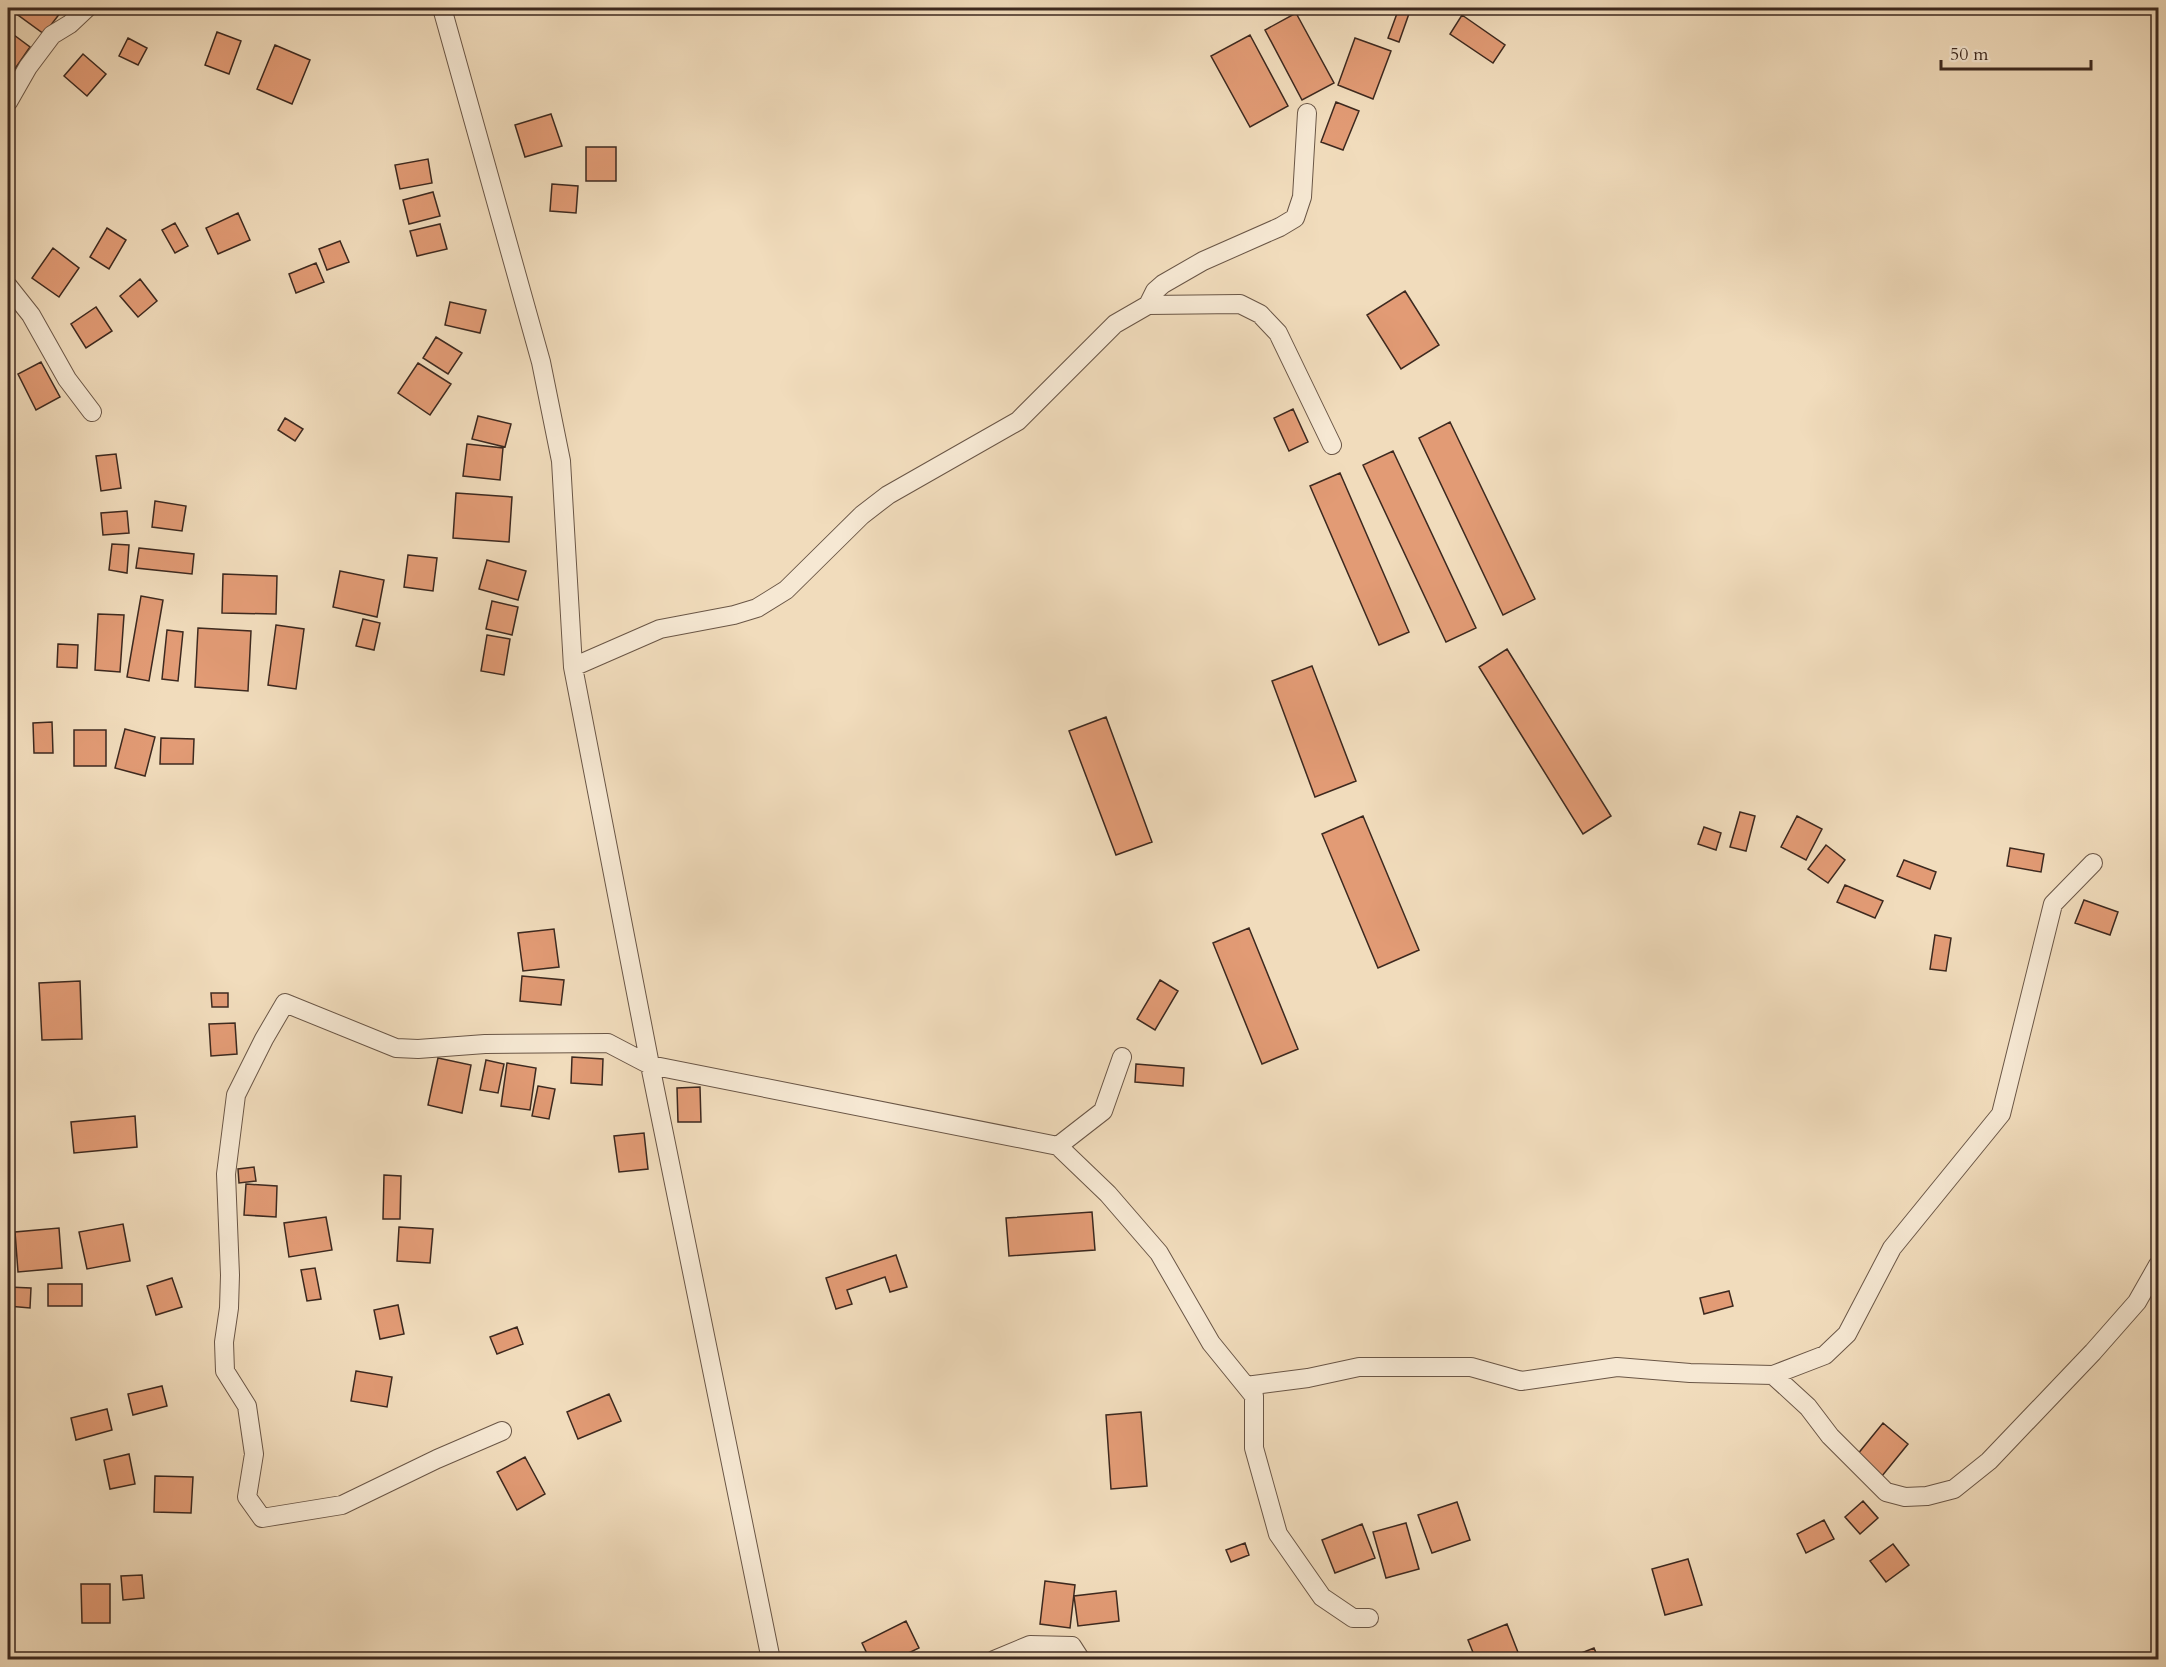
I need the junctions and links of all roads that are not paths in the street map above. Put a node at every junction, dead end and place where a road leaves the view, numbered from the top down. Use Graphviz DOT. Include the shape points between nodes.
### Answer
graph roads {
  1 [pos="87,8"];
  2 [pos="442,8"];
  3 [pos="8,102"];
  4 [pos="1307,113"];
  5 [pos="8,286"];
  6 [pos="1148,306"];
  7 [pos="92,412"];
  8 [pos="1332,445"];
  9 [pos="573,667"];
  10 [pos="2093,863"];
  11 [pos="1122,1057"];
  12 [pos="650,1065"];
  13 [pos="1058,1146"];
  14 [pos="2158,1265"];
  15 [pos="1773,1375"];
  16 [pos="1246,1386"];
  17 [pos="502,1431"];
  18 [pos="1369,1618"];
  19 [pos="771,1659"];
  20 [pos="994,1659"];
  21 [pos="1081,1659"];
  1 -- 3 [label="street" via="52,35"];
  2 -- 9 [label="street" via="541,362 561,461"];
  4 -- 6 [label="street" via="1302,197 1295,218 1163,284"];
  5 -- 7 [label="street" via="31,315 67,379"];
  6 -- 8 [label="street" via="1239,304 1260,314 1278,333"];
  6 -- 9 [label="street" via="1115,324 1018,421 888,495 862,515 786,590 757,608 660,629"];
  9 -- 12 [label="street"];
  10 -- 15 [label="street" via="2054,904 2001,1114 1892,1248 1846,1334 1825,1355"];
  11 -- 13 [label="street" via="1103,1111"];
  12 -- 13 [label="street"];
  12 -- 17 [label="street" via="608,1043 396,1048 285,1003 236,1095 226,1174 230,1275 225,1371 247,1406 254,1454 247,1497 262,1518 342,1505"];
  12 -- 19 [label="street"];
  13 -- 16 [label="street" via="1108,1194 1159,1253 1211,1343"];
  14 -- 15 [label="street" via="2137,1302 2093,1352 1989,1461 1954,1489 1905,1497 1886,1492"];
  15 -- 16 [label="street" via="1690,1374 1617,1367 1521,1381 1471,1367 1359,1367"];
  16 -- 18 [label="street" via="1254,1396 1254,1448 1278,1534 1322,1597 1353,1618"];
  20 -- 21 [label="street" via="1040,1645 1072,1646"];
}
